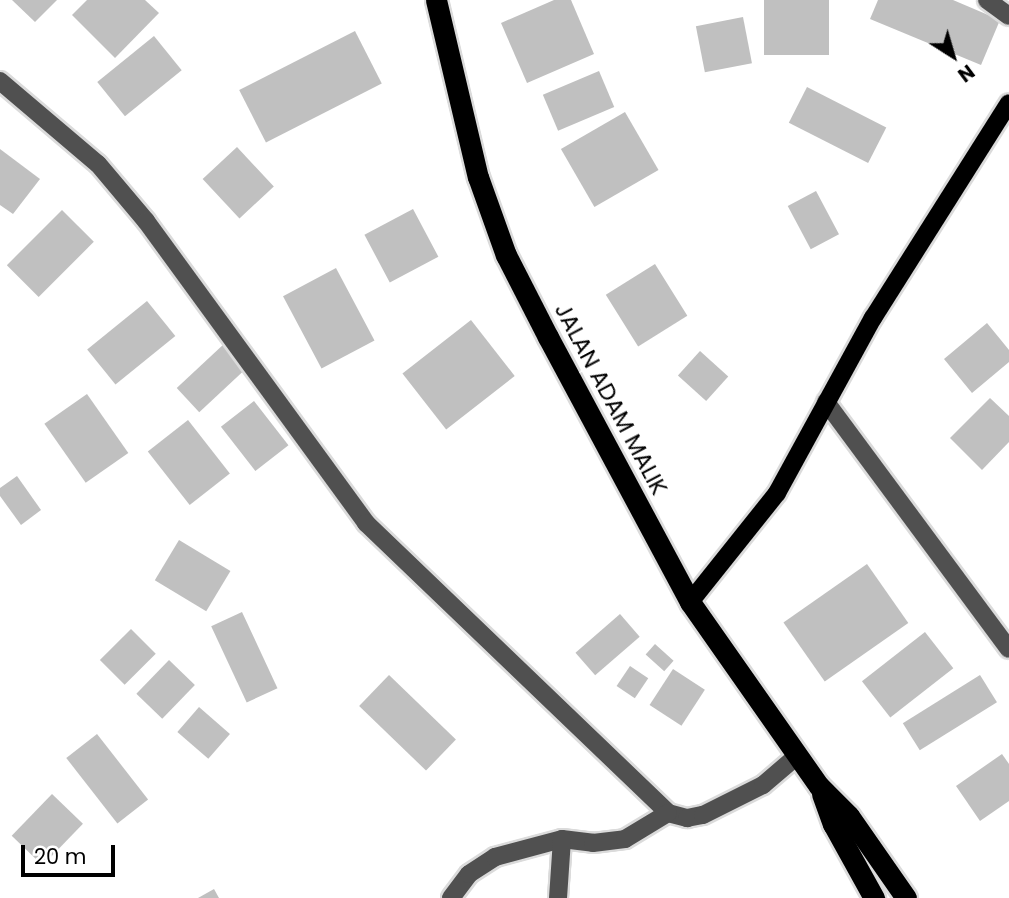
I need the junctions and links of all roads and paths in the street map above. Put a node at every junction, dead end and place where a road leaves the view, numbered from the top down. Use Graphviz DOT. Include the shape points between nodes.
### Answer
graph roads {
  1 [pos="439,0"];
  2 [pos="987,0"];
  3 [pos="1009,16"];
  4 [pos="0,81"];
  5 [pos="1009,103"];
  6 [pos="826,402"];
  7 [pos="690,602"];
  8 [pos="1009,649"];
  9 [pos="798,755"];
  10 [pos="819,786"];
  11 [pos="668,813"];
  12 [pos="562,839"];
  13 [pos="452,898"];
  14 [pos="558,898"];
  15 [pos="874,898"];
  16 [pos="906,898"];
  1 -- 7 [label="highway, JALAN ADAM MALIK" via="474,164 506,255"];
  2 -- 3 [label="street"];
  4 -- 11 [label="street" via="98,164 146,221 366,523"];
  5 -- 6 [label="main road" via="873,318"];
  6 -- 7 [label="main road" via="777,492"];
  6 -- 8 [label="street"];
  7 -- 9 [label="highway, JALAN ADAM MALIK"];
  9 -- 10 [label="highway, JALAN ADAM MALIK"];
  9 -- 11 [label="street" via="763,785 703,815 687,818"];
  10 -- 15 [label="highway, JALAN ADAM MALIK" via="833,824"];
  10 -- 16 [label="highway, JALAN ADAM MALIK" via="849,816"];
  11 -- 12 [label="street" via="625,839 593,843"];
  12 -- 13 [label="street" via="495,857 469,874"];
  12 -- 14 [label="street"];
}
